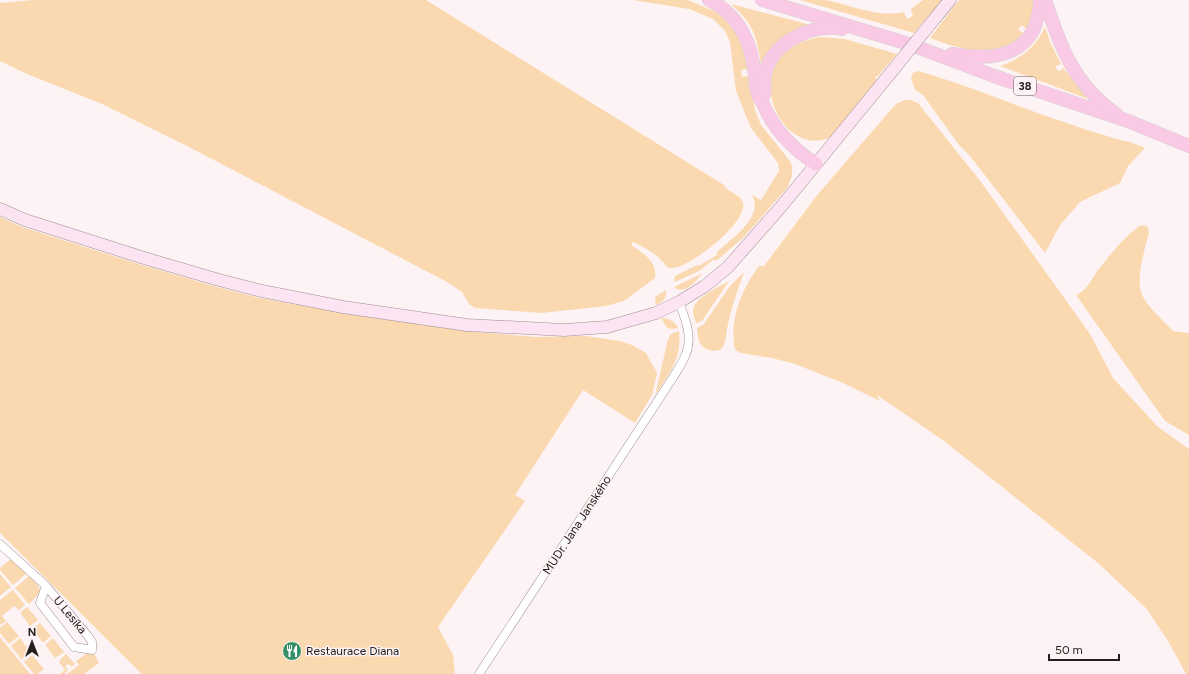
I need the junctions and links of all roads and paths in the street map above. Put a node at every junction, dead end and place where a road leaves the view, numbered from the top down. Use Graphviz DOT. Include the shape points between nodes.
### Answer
graph roads {
  1 [pos="708,0"];
  2 [pos="762,0"];
  3 [pos="950,0"];
  4 [pos="1040,0"];
  5 [pos="1045,0"];
  6 [pos="894,40"];
  7 [pos="922,48"];
  8 [pos="763,105"];
  9 [pos="1128,121"];
  10 [pos="1189,146"];
  11 [pos="816,164"];
  12 [pos="0,209"];
  13 [pos="679,302"];
  14 [pos="0,544"];
  15 [pos="46,586"];
  16 [pos="479,674"];
  1 -- 8 [label="main road" via="731,16 746,37"];
  2 -- 6 [label="main road, 38"];
  3 -- 11 [label="main road, bridge"];
  4 -- 7 [label="main road" via="1038,18 1031,34 1008,53 984,57"];
  5 -- 9 [label="main road" via="1066,58 1074,70 1103,103"];
  6 -- 7 [label="main road, 38"];
  6 -- 8 [label="main road" via="834,28 798,36 774,55 766,68"];
  7 -- 9 [label="main road, 38" via="994,76"];
  8 -- 11 [label="main road" via="782,135"];
  9 -- 10 [label="main road, 38"];
  11 -- 13 [label="main road" via="728,267"];
  12 -- 13 [label="main road" via="25,220 262,291 343,307 467,324 564,330 600,328 639,319"];
  13 -- 16 [label="street, MUDr. Jana Janského" via="688,327 686,354"];
  14 -- 15 [label="street, U Lesíka"];
  15 -- 15 [label="street, U Lesíka" via="40,603 74,647 92,650 92,642 88,636"];
}
